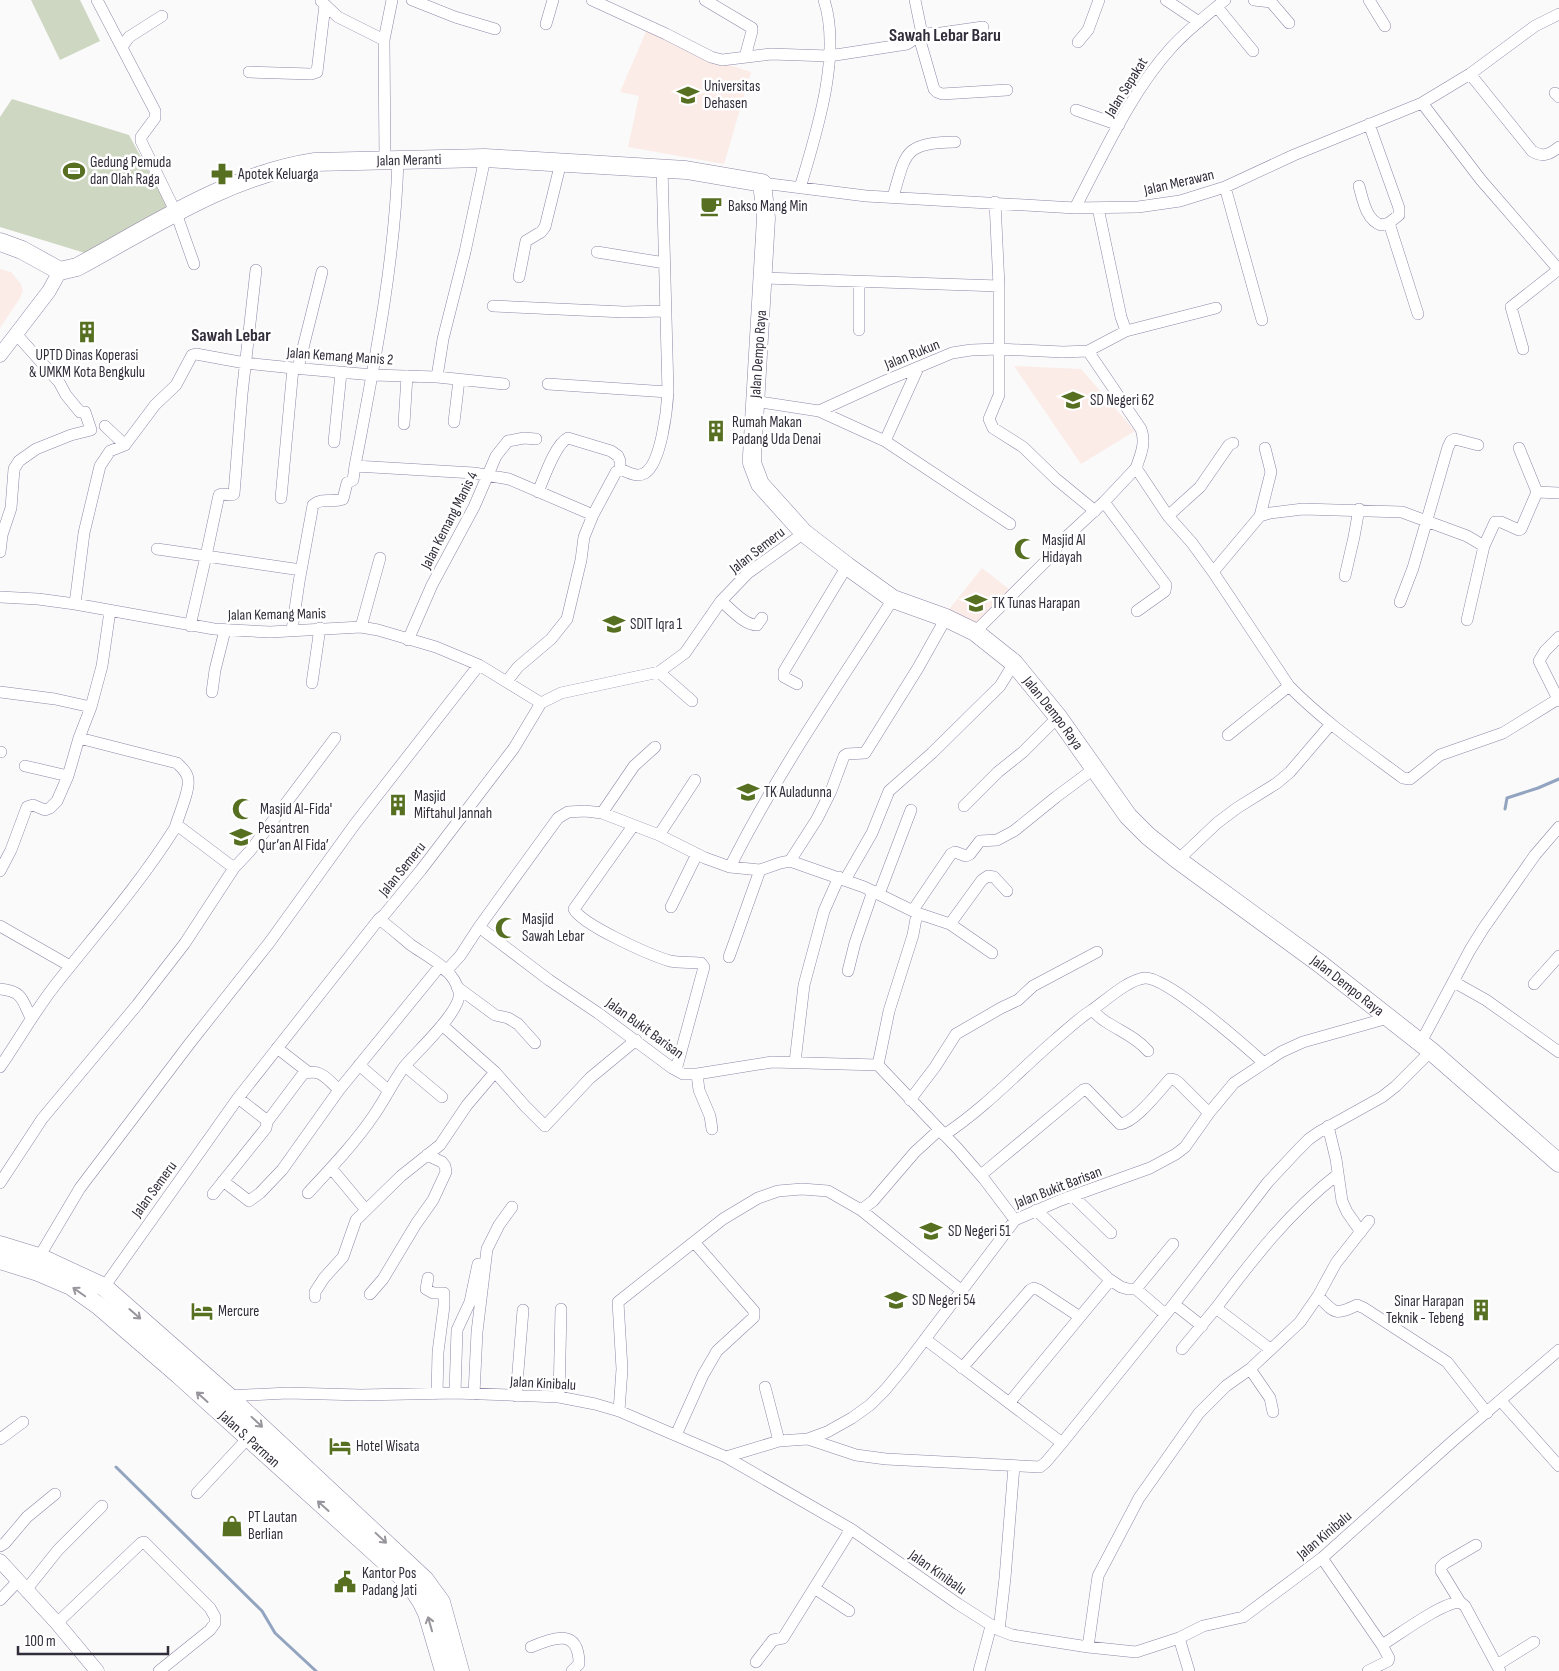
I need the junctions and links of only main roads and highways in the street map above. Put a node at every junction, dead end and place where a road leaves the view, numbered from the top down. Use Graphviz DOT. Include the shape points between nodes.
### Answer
graph roads {
  1 [pos="762,183"];
  2 [pos="0,242"];
  3 [pos="1559,1163"];
  4 [pos="0,1246"];
  5 [pos="0,1260"];
  6 [pos="444,1671"];
  7 [pos="460,1671"];
  1 -- 2 [label="main road, Jalan Meranti" via="686,170 561,162 485,158 336,160 297,164 241,182 176,213 78,267 60,271"];
  1 -- 3 [label="main road, Jalan Dempo Raya" via="766,218 764,278 752,456 760,484 804,533 893,599 975,632 1014,663 1058,717 1128,816 1148,836 1426,1048"];
  4 -- 7 [label="main road, Jalan S. Parman, one-way" via="39,1257 104,1287 332,1492 432,1588 441,1602"];
  6 -- 5 [label="main road, Jalan S. Parman, one-way" via="427,1613 409,1583 99,1306 71,1286"];
}
